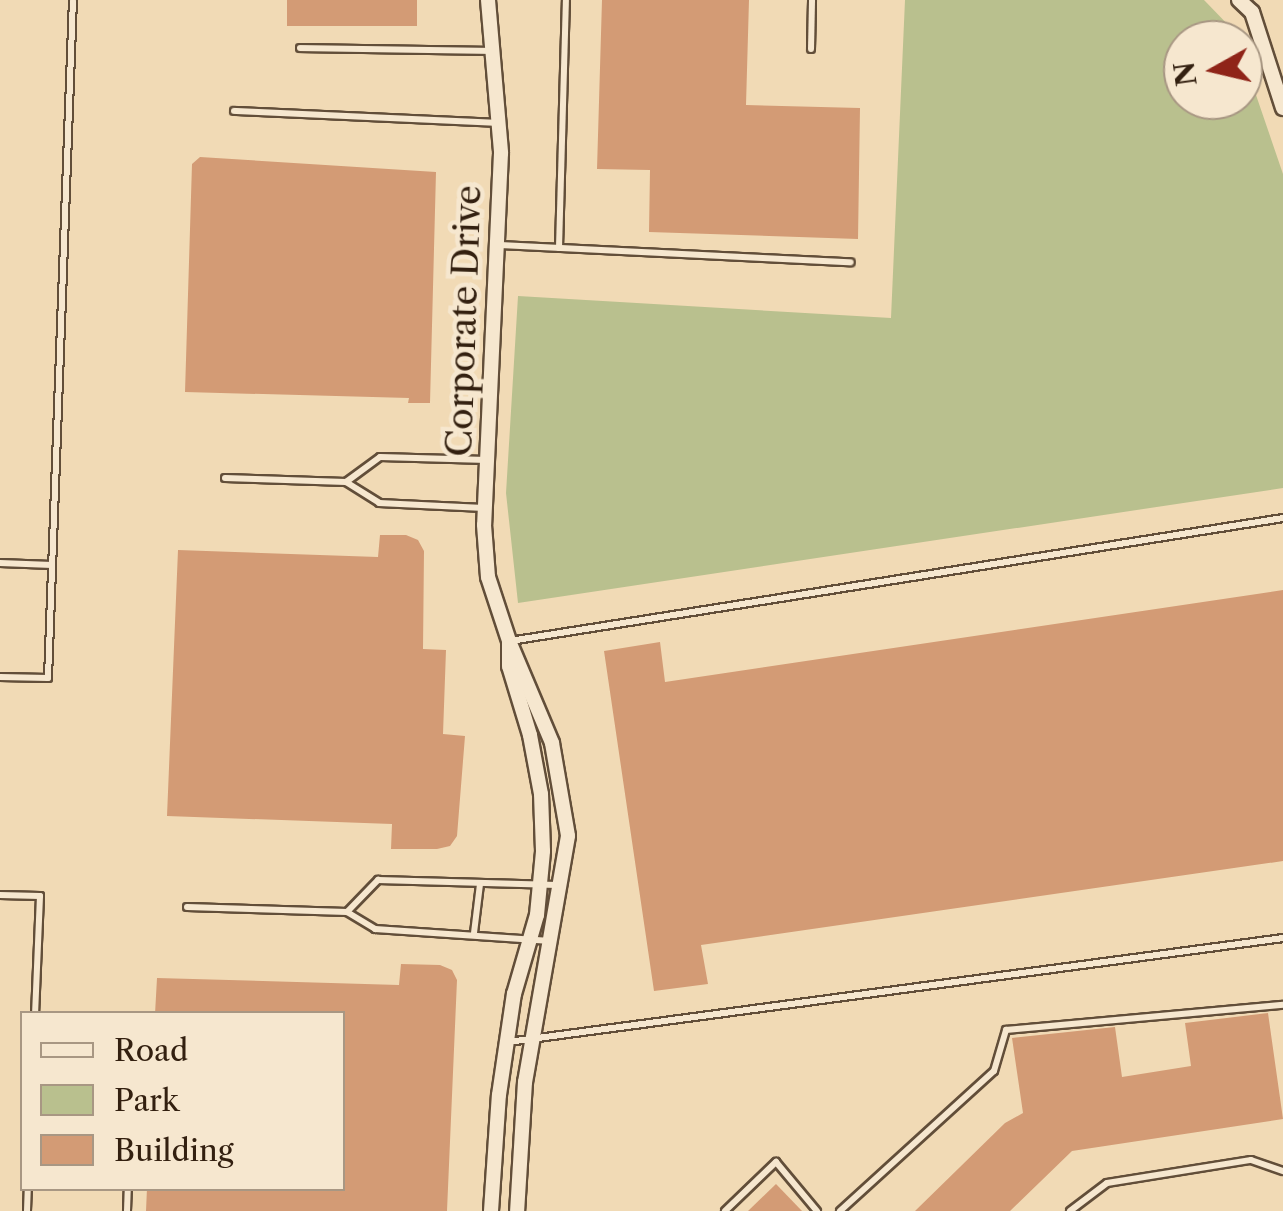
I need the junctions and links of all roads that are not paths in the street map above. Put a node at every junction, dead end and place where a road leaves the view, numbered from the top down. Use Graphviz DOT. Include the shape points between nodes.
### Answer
graph roads {
  1 [pos="74,0"];
  2 [pos="488,0"];
  3 [pos="566,0"];
  4 [pos="812,0"];
  5 [pos="1239,0"];
  6 [pos="300,48"];
  7 [pos="811,49"];
  8 [pos="492,51"];
  9 [pos="1283,108"];
  10 [pos="234,112"];
  11 [pos="498,123"];
  12 [pos="497,245"];
  13 [pos="559,248"];
  14 [pos="851,262"];
  15 [pos="488,460"];
  16 [pos="225,478"];
  17 [pos="346,482"];
  18 [pos="485,508"];
  19 [pos="1283,518"];
  20 [pos="0,563"];
  21 [pos="52,565"];
  22 [pos="509,641"];
  23 [pos="0,677"];
  24 [pos="480,884"];
  25 [pos="561,885"];
  26 [pos="540,886"];
  27 [pos="0,895"];
  28 [pos="187,907"];
  29 [pos="347,912"];
  30 [pos="474,933"];
  31 [pos="1283,938"];
  32 [pos="530,939"];
  33 [pos="552,941"];
  34 [pos="1283,1005"];
  35 [pos="35,1011"];
  36 [pos="532,1038"];
  37 [pos="507,1042"];
  38 [pos="1283,1170"];
  39 [pos="492,1211"];
  40 [pos="517,1211"];
  41 [pos="725,1211"];
  42 [pos="816,1211"];
  43 [pos="840,1211"];
  44 [pos="1070,1211"];
  1 -- 21 [label="lane"];
  2 -- 8 [label="street, Corporate Drive"];
  3 -- 13 [label="lane"];
  4 -- 7 [label="lane"];
  5 -- 9 [label="street" via="1252,12"];
  6 -- 8 [label="lane"];
  8 -- 11 [label="street, Corporate Drive"];
  10 -- 11 [label="lane"];
  11 -- 12 [label="street, Corporate Drive"];
  12 -- 13 [label="lane"];
  12 -- 15 [label="street, Corporate Drive"];
  13 -- 14 [label="lane"];
  15 -- 17 [label="lane" via="380,457"];
  15 -- 18 [label="street, Corporate Drive"];
  16 -- 17 [label="lane"];
  17 -- 18 [label="lane" via="379,503"];
  18 -- 22 [label="street, Corporate Drive" via="488,577"];
  19 -- 22 [label="lane"];
  20 -- 21 [label="lane"];
  21 -- 23 [label="lane" via="48,678"];
  22 -- 25 [label="street, Corporate Drive" via="552,743 565,799"];
  22 -- 26 [label="street, Corporate Drive" via="509,666 541,794"];
  24 -- 26 [label="lane"];
  24 -- 29 [label="lane" via="378,880"];
  24 -- 30 [label="lane"];
  25 -- 26 [label="lane"];
  25 -- 33 [label="street, Corporate Drive"];
  26 -- 32 [label="street, Corporate Drive"];
  27 -- 35 [label="lane" via="40,896"];
  28 -- 29 [label="lane"];
  29 -- 30 [label="lane" via="375,929"];
  30 -- 32 [label="lane"];
  31 -- 36 [label="lane"];
  32 -- 33 [label="lane"];
  32 -- 37 [label="street, Corporate Drive"];
  33 -- 36 [label="street, Corporate Drive"];
  34 -- 43 [label="lane" via="1006,1030 994,1071"];
  36 -- 37 [label="lane"];
  36 -- 40 [label="street, Corporate Drive"];
  37 -- 39 [label="street, Corporate Drive"];
  38 -- 44 [label="lane" via="1252,1160 1108,1183"];
  41 -- 42 [label="lane" via="776,1162"];
}
